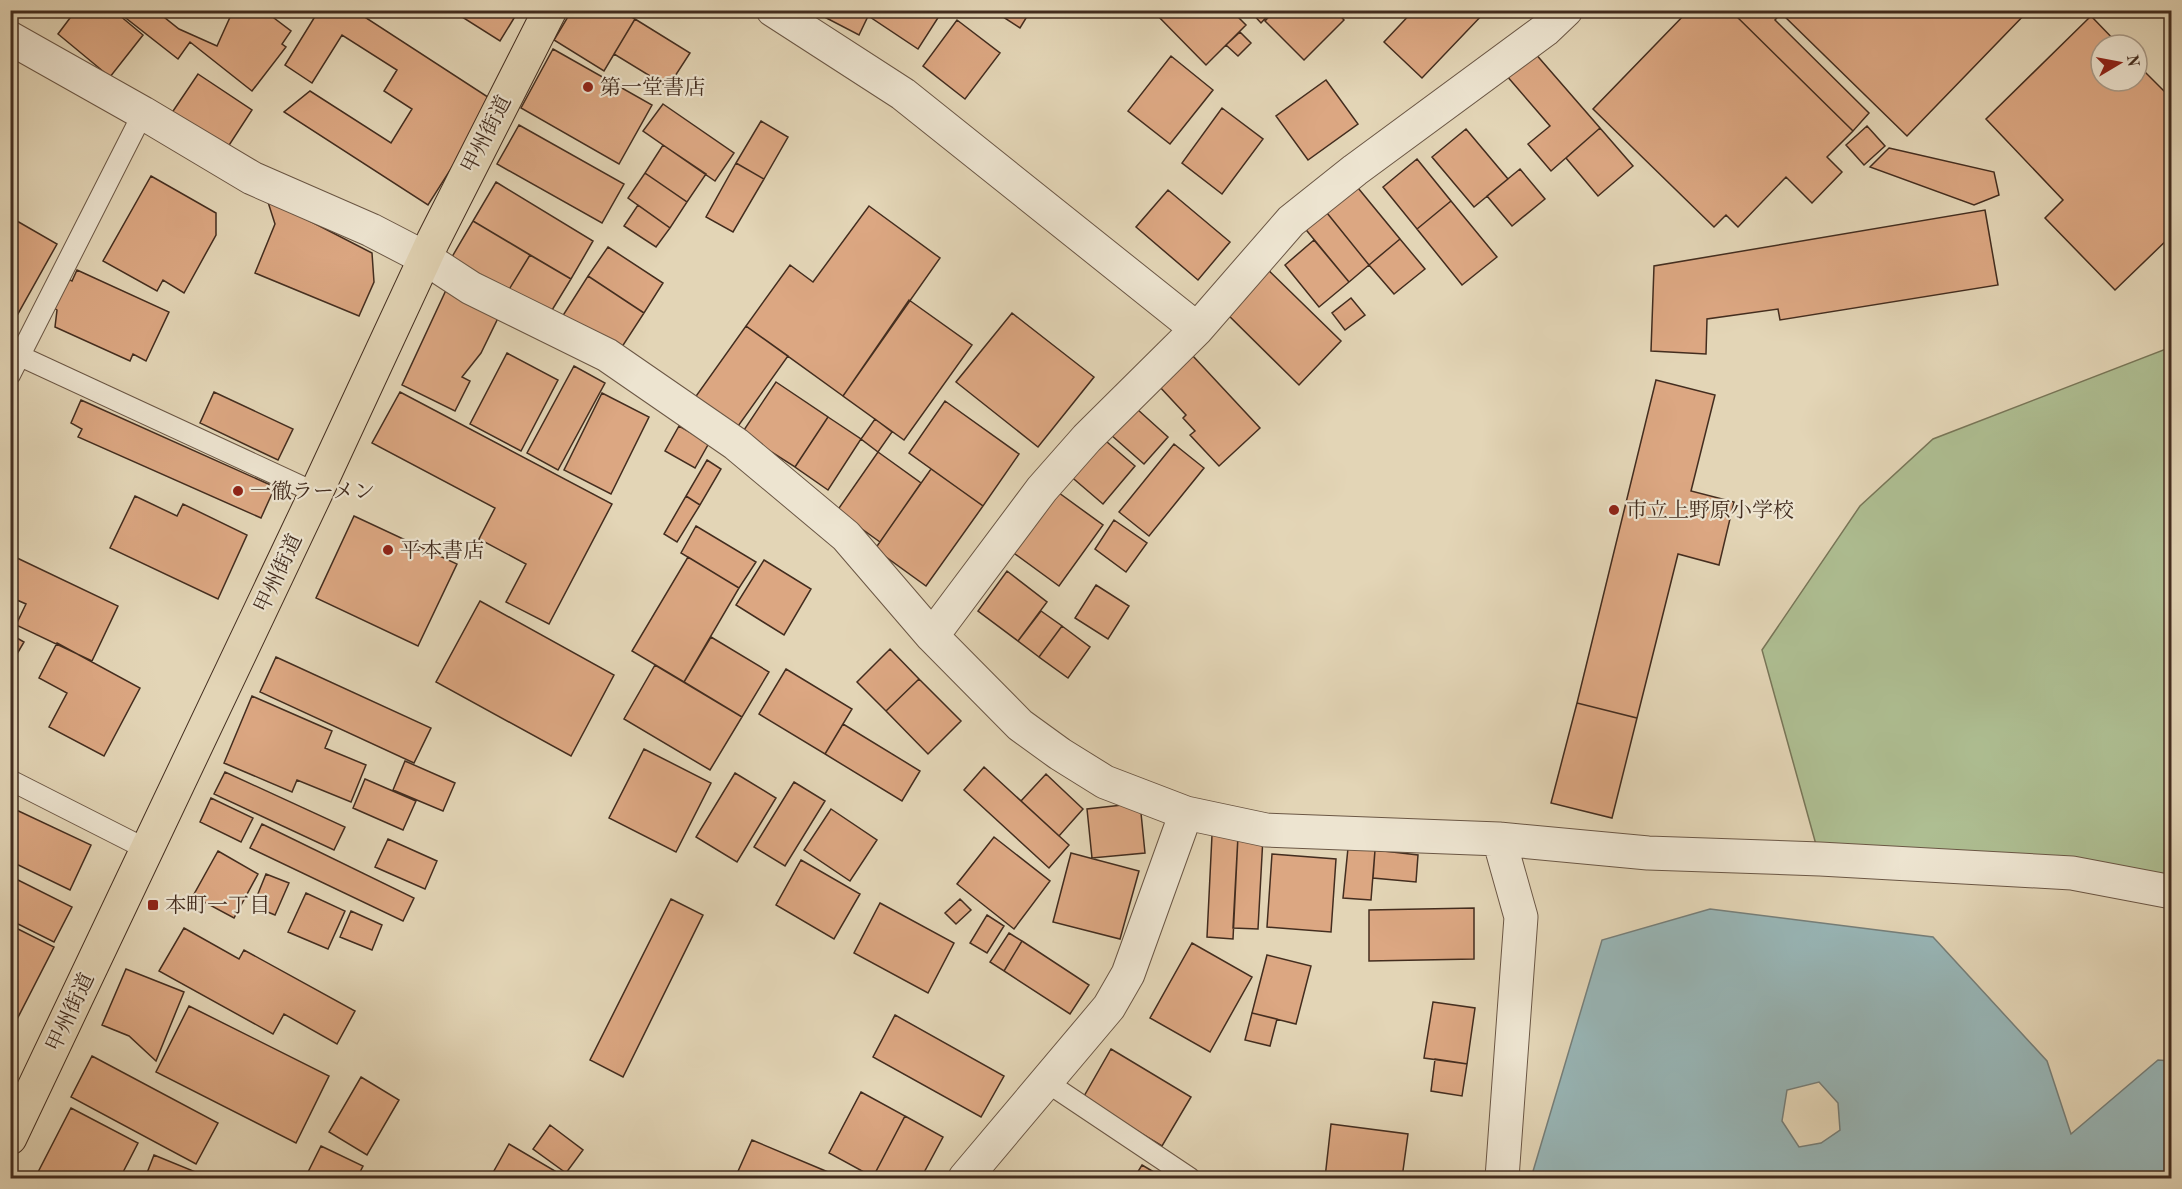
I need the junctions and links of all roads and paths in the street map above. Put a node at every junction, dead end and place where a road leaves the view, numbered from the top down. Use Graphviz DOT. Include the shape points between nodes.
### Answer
graph roads {
  1 [pos="550,10"];
  2 [pos="773,10"];
  3 [pos="1566,10"];
  4 [pos="10,38"];
  5 [pos="143,113"];
  6 [pos="425,258"];
  7 [pos="1197,329"];
  8 [pos="20,356"];
  9 [pos="10,375"];
  10 [pos="316,493"];
  11 [pos="932,636"];
  12 [pos="10,780"];
  13 [pos="1186,813"];
  14 [pos="1499,839"];
  15 [pos="148,850"];
  16 [pos="2172,892"];
  17 [pos="1046,1081"];
  18 [pos="10,1138"];
  19 [pos="965,1179"];
  20 [pos="1190,1179"];
  21 [pos="1502,1179"];
  1 -- 6 [label="highway, 甲州街道"];
  2 -- 7 [label="street" via="903,94"];
  3 -- 7 [label="street" via="1545,30 1291,221"];
  4 -- 5 [label="street"];
  5 -- 6 [label="street" via="252,178"];
  5 -- 8 [label="lane"];
  6 -- 10 [label="highway, 甲州街道"];
  6 -- 11 [label="street" via="471,288 607,355 736,444 846,536"];
  7 -- 11 [label="street" via="1087,438 1042,489"];
  8 -- 9 [label="lane"];
  8 -- 10 [label="lane"];
  10 -- 15 [label="highway, 甲州街道"];
  11 -- 13 [label="street" via="1020,725 1060,754 1105,782"];
  12 -- 15 [label="lane"];
  13 -- 14 [label="street" via="1266,830"];
  13 -- 17 [label="street" via="1128,974 1109,1007"];
  14 -- 16 [label="street" via="1648,854 2072,873"];
  14 -- 21 [label="street" via="1521,917"];
  15 -- 18 [label="highway, 甲州街道"];
  17 -- 19 [label="street"];
  17 -- 20 [label="lane"];
}
